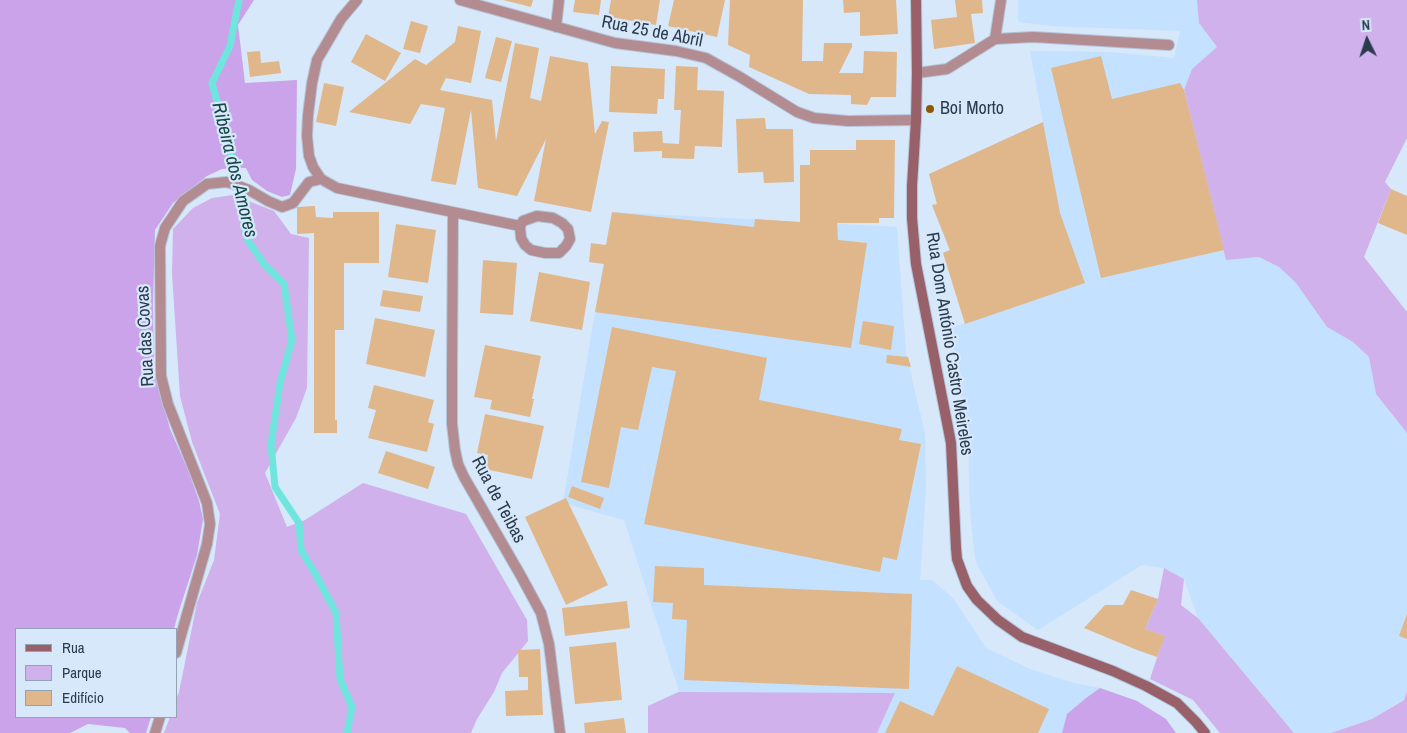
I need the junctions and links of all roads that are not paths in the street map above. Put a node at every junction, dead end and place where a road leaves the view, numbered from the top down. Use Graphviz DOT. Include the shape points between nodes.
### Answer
graph roads {
  1 [pos="357,0"];
  2 [pos="460,0"];
  3 [pos="560,0"];
  4 [pos="916,0"];
  5 [pos="1001,0"];
  6 [pos="556,28"];
  7 [pos="995,38"];
  8 [pos="1169,45"];
  9 [pos="917,73"];
  10 [pos="916,120"];
  11 [pos="321,179"];
  12 [pos="453,212"];
  13 [pos="520,226"];
  14 [pos="178,646"];
  15 [pos="160,718"];
  16 [pos="155,733"];
  17 [pos="560,733"];
  18 [pos="1205,733"];
  1 -- 11 [label="street" via="341,19 317,60 312,83 307,136 309,156"];
  2 -- 6 [label="street, Rua 25 de Abril"];
  3 -- 6 [label="street"];
  4 -- 9 [label="street, Rua Dom António Castro Meireles"];
  5 -- 7 [label="street"];
  6 -- 10 [label="street, Rua 25 de Abril" via="615,43 706,58 797,112 814,118"];
  7 -- 8 [label="street" via="1033,37"];
  7 -- 9 [label="street" via="947,69"];
  9 -- 10 [label="street, Rua Dom António Castro Meireles"];
  10 -- 18 [label="street, Rua Dom António Castro Meireles" via="912,218 916,264 951,443 956,548 967,586 998,620 1022,637 1146,686 1177,703"];
  11 -- 12 [label="street" via="337,188"];
  11 -- 14 [label="street, Rua das Covas" via="309,182 293,203 282,207 231,182 207,184 183,201 165,228 160,246 161,376 168,404 207,503 210,524"];
  12 -- 13 [label="street"];
  12 -- 17 [label="street, Rua de Teibas" via="452,424 455,450 464,477 541,613 549,644"];
  13 -- 13 [label="street" via="523,221 537,216 553,218 568,229 570,239 559,252 545,254 525,245"];
  15 -- 16 [label="street"];
}
